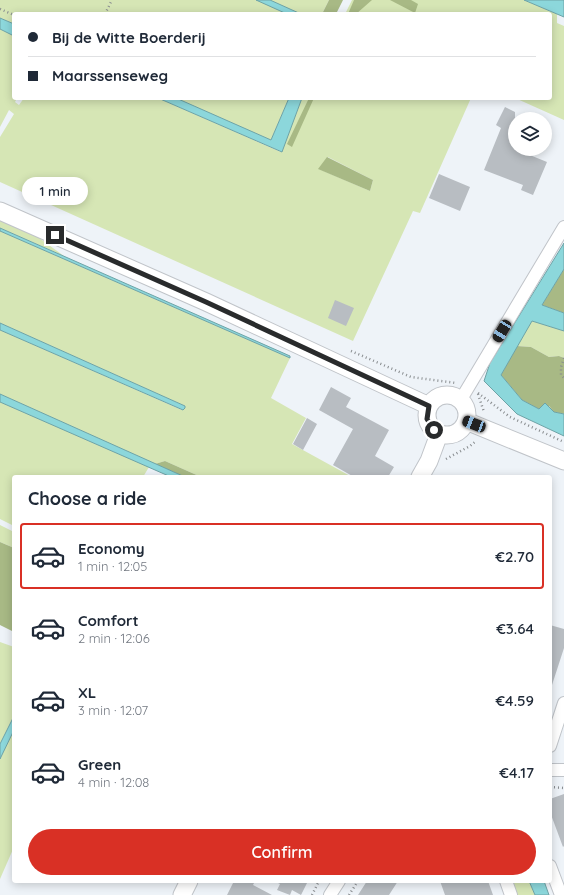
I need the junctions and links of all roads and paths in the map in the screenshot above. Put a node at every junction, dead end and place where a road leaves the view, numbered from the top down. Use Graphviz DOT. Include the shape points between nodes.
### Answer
graph roads {
  1 [pos="112,0"];
  2 [pos="0,9"];
  3 [pos="106,12"];
  4 [pos="12,15"];
  5 [pos="0,211"];
  6 [pos="564,227"];
  7 [pos="564,358"];
  8 [pos="564,378"];
  9 [pos="468,393"];
  10 [pos="429,406"];
  11 [pos="466,421"];
  12 [pos="483,428"];
  13 [pos="439,434"];
  14 [pos="564,442"];
  15 [pos="443,461"];
  16 [pos="564,461"];
  17 [pos="421,475"];
  18 [pos="564,703"];
  19 [pos="552,740"];
  20 [pos="552,770"];
  21 [pos="564,770"];
  22 [pos="552,787"];
  23 [pos="564,788"];
  24 [pos="552,871"];
  25 [pos="188,883"];
  26 [pos="318,883"];
  27 [pos="338,883"];
  28 [pos="357,883"];
  29 [pos="507,883"];
  30 [pos="182,895"];
  31 [pos="312,895"];
  32 [pos="330,895"];
  33 [pos="349,895"];
  34 [pos="511,895"];
  35 [pos="561,895"];
  1 -- 3 [label="path"];
  2 -- 4 [label="path"];
  5 -- 10 [label="street" via="206,302"];
  6 -- 9 [label="street"];
  7 -- 8 [label="path" via="561,375"];
  9 -- 10 [label="street" via="443,396"];
  9 -- 11 [label="street"];
  9 -- 12 [label="path" via="484,410"];
  9 -- 14 [label="path" via="510,417"];
  10 -- 13 [label="street" via="427,419"];
  11 -- 12 [label="street"];
  11 -- 13 [label="street" via="458,432"];
  12 -- 15 [label="path" via="475,442"];
  12 -- 16 [label="street"];
  13 -- 17 [label="street"];
  18 -- 19 [label="street"];
  20 -- 21 [label="street"];
  22 -- 23 [label="path"];
  24 -- 35 [label="street"];
  25 -- 30 [label="street"];
  26 -- 31 [label="path"];
  27 -- 32 [label="street"];
  28 -- 33 [label="path"];
  29 -- 34 [label="street"];
}
